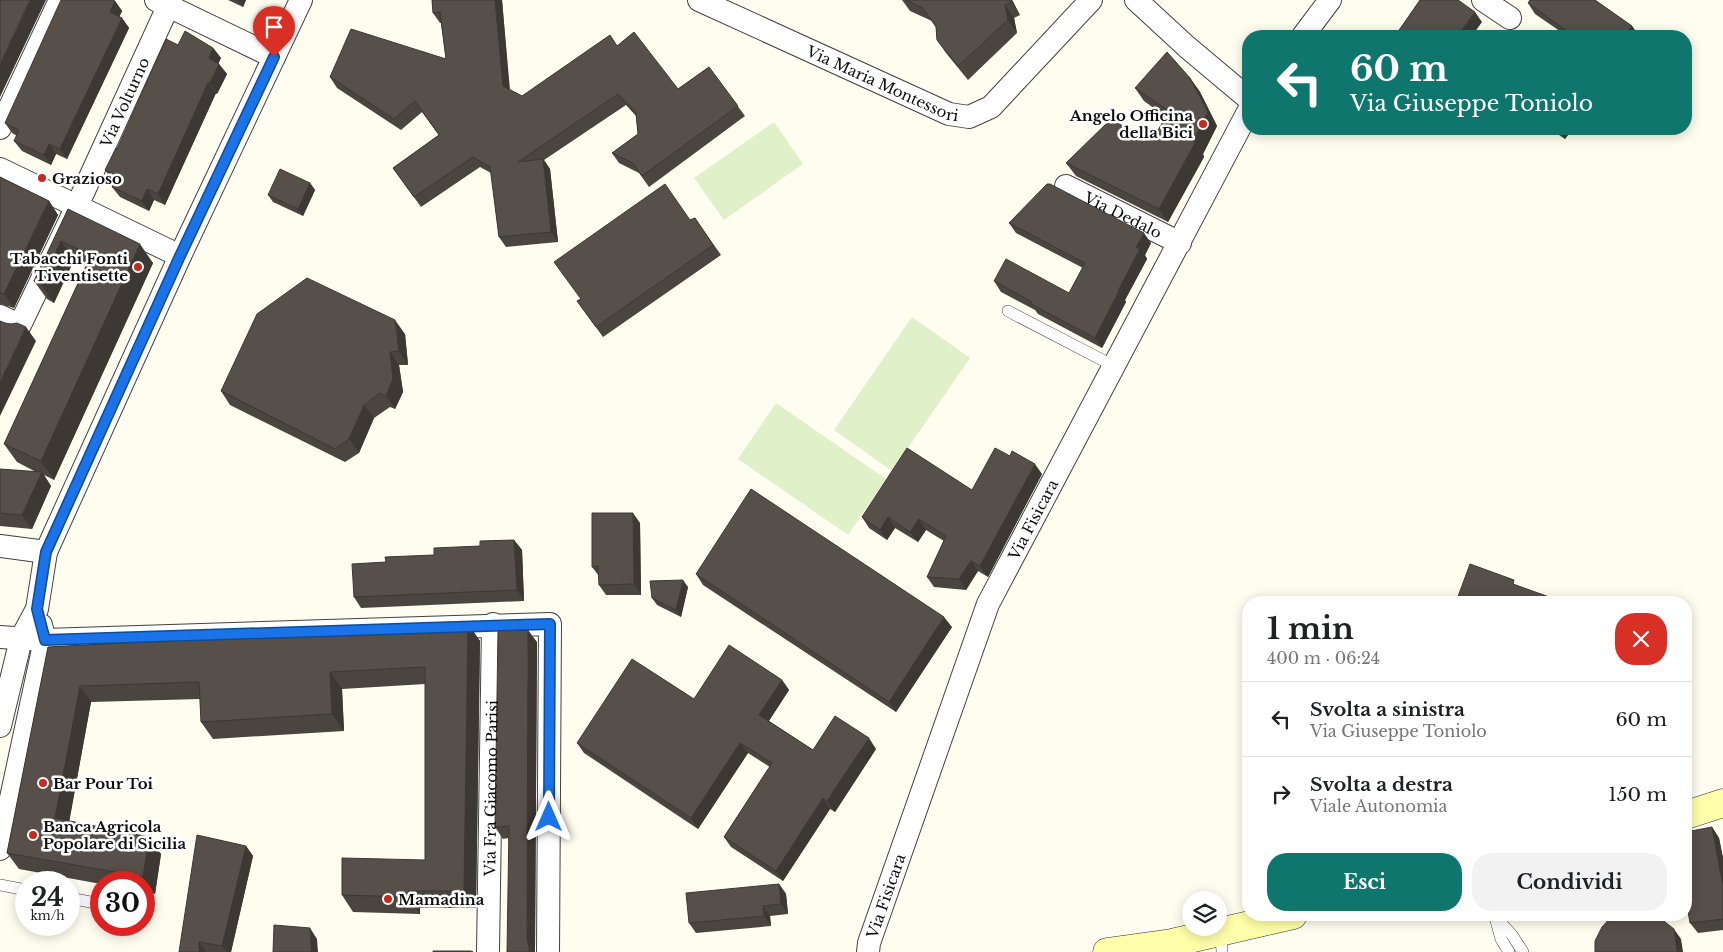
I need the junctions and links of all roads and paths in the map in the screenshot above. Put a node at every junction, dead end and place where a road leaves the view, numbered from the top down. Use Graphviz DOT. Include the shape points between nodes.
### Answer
graph roads {
  1 [pos="60,0"];
  2 [pos="301,0"];
  3 [pos="699,0"];
  4 [pos="1091,0"];
  5 [pos="1136,0"];
  6 [pos="1330,0"];
  7 [pos="1483,0"];
  8 [pos="165,2"];
  9 [pos="1510,18"];
  10 [pos="1308,30"];
  11 [pos="274,57"];
  12 [pos="1242,93"];
  13 [pos="1242,123"];
  14 [pos="0,128"];
  15 [pos="0,169"];
  16 [pos="1066,186"];
  17 [pos="77,206"];
  18 [pos="1180,243"];
  19 [pos="180,256"];
  20 [pos="1008,310"];
  21 [pos="0,316"];
  22 [pos="1114,366"];
  23 [pos="0,546"];
  24 [pos="46,552"];
  25 [pos="37,609"];
  26 [pos="493,624"];
  27 [pos="10,638"];
  28 [pos="45,640"];
  29 [pos="0,726"];
  30 [pos="1723,804"];
  31 [pos="1692,813"];
  32 [pos="0,849"];
  33 [pos="0,885"];
  34 [pos="15,888"];
  35 [pos="1277,921"];
  36 [pos="1496,921"];
  37 [pos="1500,921"];
  38 [pos="1221,942"];
  39 [pos="1172,947"];
  40 [pos="488,952"];
  41 [pos="548,952"];
  42 [pos="868,952"];
  43 [pos="1107,952"];
  44 [pos="1509,952"];
  45 [pos="1523,952"];
  1 -- 14 [label="street"];
  2 -- 11 [label="street"];
  3 -- 4 [label="street, Via Maria Montessori" via="949,114 969,117 991,107"];
  5 -- 12 [label="street"];
  6 -- 10 [label="street"];
  7 -- 9 [label="street"];
  8 -- 11 [label="street"];
  8 -- 17 [label="street, Via Volturno"];
  11 -- 19 [label="street"];
  13 -- 18 [label="street, Via Fisicara"];
  15 -- 17 [label="street"];
  16 -- 18 [label="street, Via Dedalo"];
  17 -- 19 [label="street"];
  17 -- 21 [label="street, Via Volturno" via="20,325"];
  18 -- 22 [label="street, Via Fisicara"];
  19 -- 24 [label="street"];
  20 -- 22 [label="lane"];
  22 -- 42 [label="street, Via Fisicara" via="988,604"];
  23 -- 24 [label="street"];
  24 -- 25 [label="street"];
  25 -- 27 [label="street"];
  25 -- 28 [label="street"];
  26 -- 28 [label="street"];
  26 -- 40 [label="street, Via Fra Giacomo Parisi"];
  26 -- 41 [label="street" via="550,624"];
  27 -- 28 [label="street"];
  27 -- 29 [label="street"];
  28 -- 32 [label="street"];
  30 -- 31 [label="main road"];
  33 -- 34 [label="lane"];
  35 -- 38 [label="main road"];
  36 -- 44 [label="lane" via="1501,939"];
  37 -- 45 [label="lane"];
  38 -- 39 [label="main road"];
  39 -- 43 [label="main road"];
}
